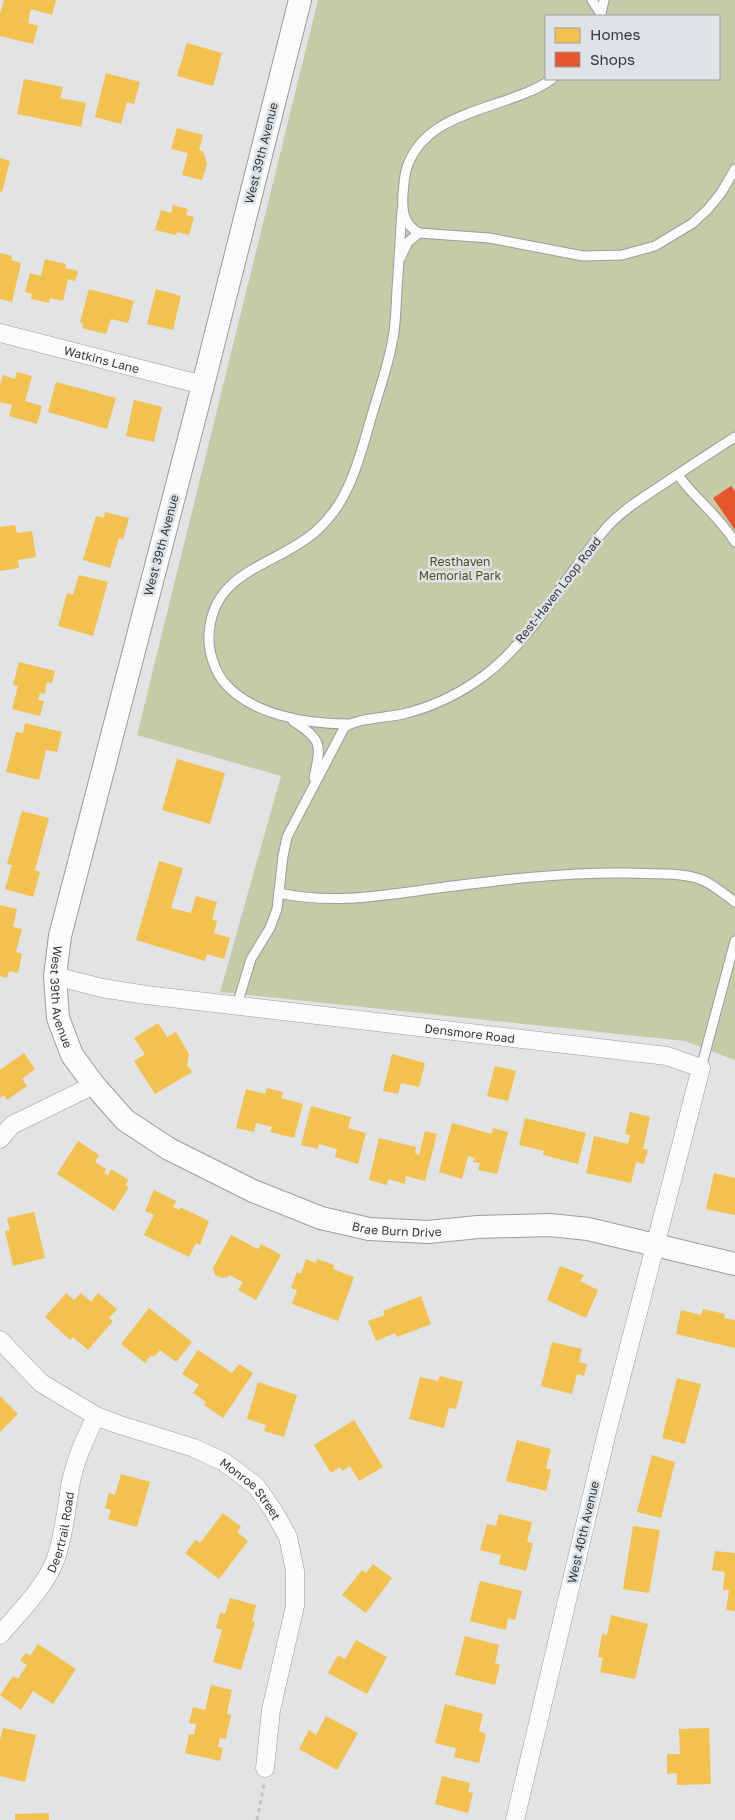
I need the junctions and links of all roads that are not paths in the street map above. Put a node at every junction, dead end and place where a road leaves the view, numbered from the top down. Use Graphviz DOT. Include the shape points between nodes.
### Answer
graph roads {
  1 [pos="300,0"];
  2 [pos="592,0"];
  3 [pos="604,0"];
  4 [pos="600,15"];
  5 [pos="550,80"];
  6 [pos="735,169"];
  7 [pos="402,210"];
  8 [pos="419,233"];
  9 [pos="399,264"];
  10 [pos="0,333"];
  11 [pos="202,386"];
  12 [pos="735,437"];
  13 [pos="678,474"];
  14 [pos="735,542"];
  15 [pos="284,716"];
  16 [pos="348,724"];
  17 [pos="312,788"];
  18 [pos="280,893"];
  19 [pos="735,902"];
  20 [pos="735,941"];
  21 [pos="55,976"];
  22 [pos="237,1005"];
  23 [pos="701,1068"];
  24 [pos="94,1085"];
  25 [pos="0,1138"];
  26 [pos="654,1245"];
  27 [pos="735,1264"];
  28 [pos="0,1340"];
  29 [pos="96,1416"];
  30 [pos="0,1635"];
  31 [pos="265,1768"];
  32 [pos="515,1820"];
  1 -- 11 [label="street, West 39th Avenue"];
  2 -- 4 [label="lane"];
  3 -- 4 [label="lane"];
  5 -- 7 [label="lane" via="537,89 449,121 428,135 406,168"];
  6 -- 8 [label="lane" via="721,193 692,222 655,246 622,255 583,256 489,238"];
  7 -- 8 [label="lane" via="408,224"];
  7 -- 9 [label="lane"];
  8 -- 9 [label="lane" via="408,242"];
  9 -- 15 [label="lane" via="389,356 360,455 341,501 332,516 302,543 241,576 223,594 211,620 209,643 221,678 242,699"];
  10 -- 11 [label="street, Watkins Lane"];
  11 -- 21 [label="street, West 39th Avenue" via="60,936"];
  12 -- 13 [label="lane, Rest-Haven Loop Road"];
  13 -- 14 [label="lane"];
  13 -- 16 [label="lane, Rest-Haven Loop Road" via="633,504 609,525 536,621 485,675 455,694 427,706 404,714"];
  15 -- 16 [label="lane, Rest-Haven Loop Road" via="323,724"];
  15 -- 17 [label="lane" via="307,730 318,742 318,762"];
  16 -- 17 [label="lane"];
  17 -- 18 [label="lane" via="287,837"];
  18 -- 19 [label="lane" via="307,898 348,899 553,875 613,873 699,879"];
  18 -- 22 [label="lane" via="274,918 251,959"];
  20 -- 23 [label="lane"];
  21 -- 22 [label="street, Densmore Road" via="123,991"];
  21 -- 24 [label="street, West 39th Avenue" via="58,1018 72,1055"];
  22 -- 23 [label="street, Densmore Road" via="667,1056"];
  23 -- 26 [label="street"];
  24 -- 25 [label="street" via="12,1125"];
  24 -- 26 [label="street, Brae Burn Drive" via="125,1120 169,1149 253,1191 321,1218 369,1229 428,1232 550,1225 588,1229"];
  26 -- 27 [label="street, Brae Burn Drive"];
  26 -- 32 [label="street, West 40th Avenue"];
  28 -- 29 [label="street, Monroe Street" via="41,1383"];
  29 -- 30 [label="street, Deertrail Road" via="82,1445 70,1486 64,1529 55,1560 38,1592"];
  29 -- 31 [label="street, Monroe Street" via="194,1448 224,1462 256,1486 288,1537 296,1571 295,1606 271,1710"];
}
